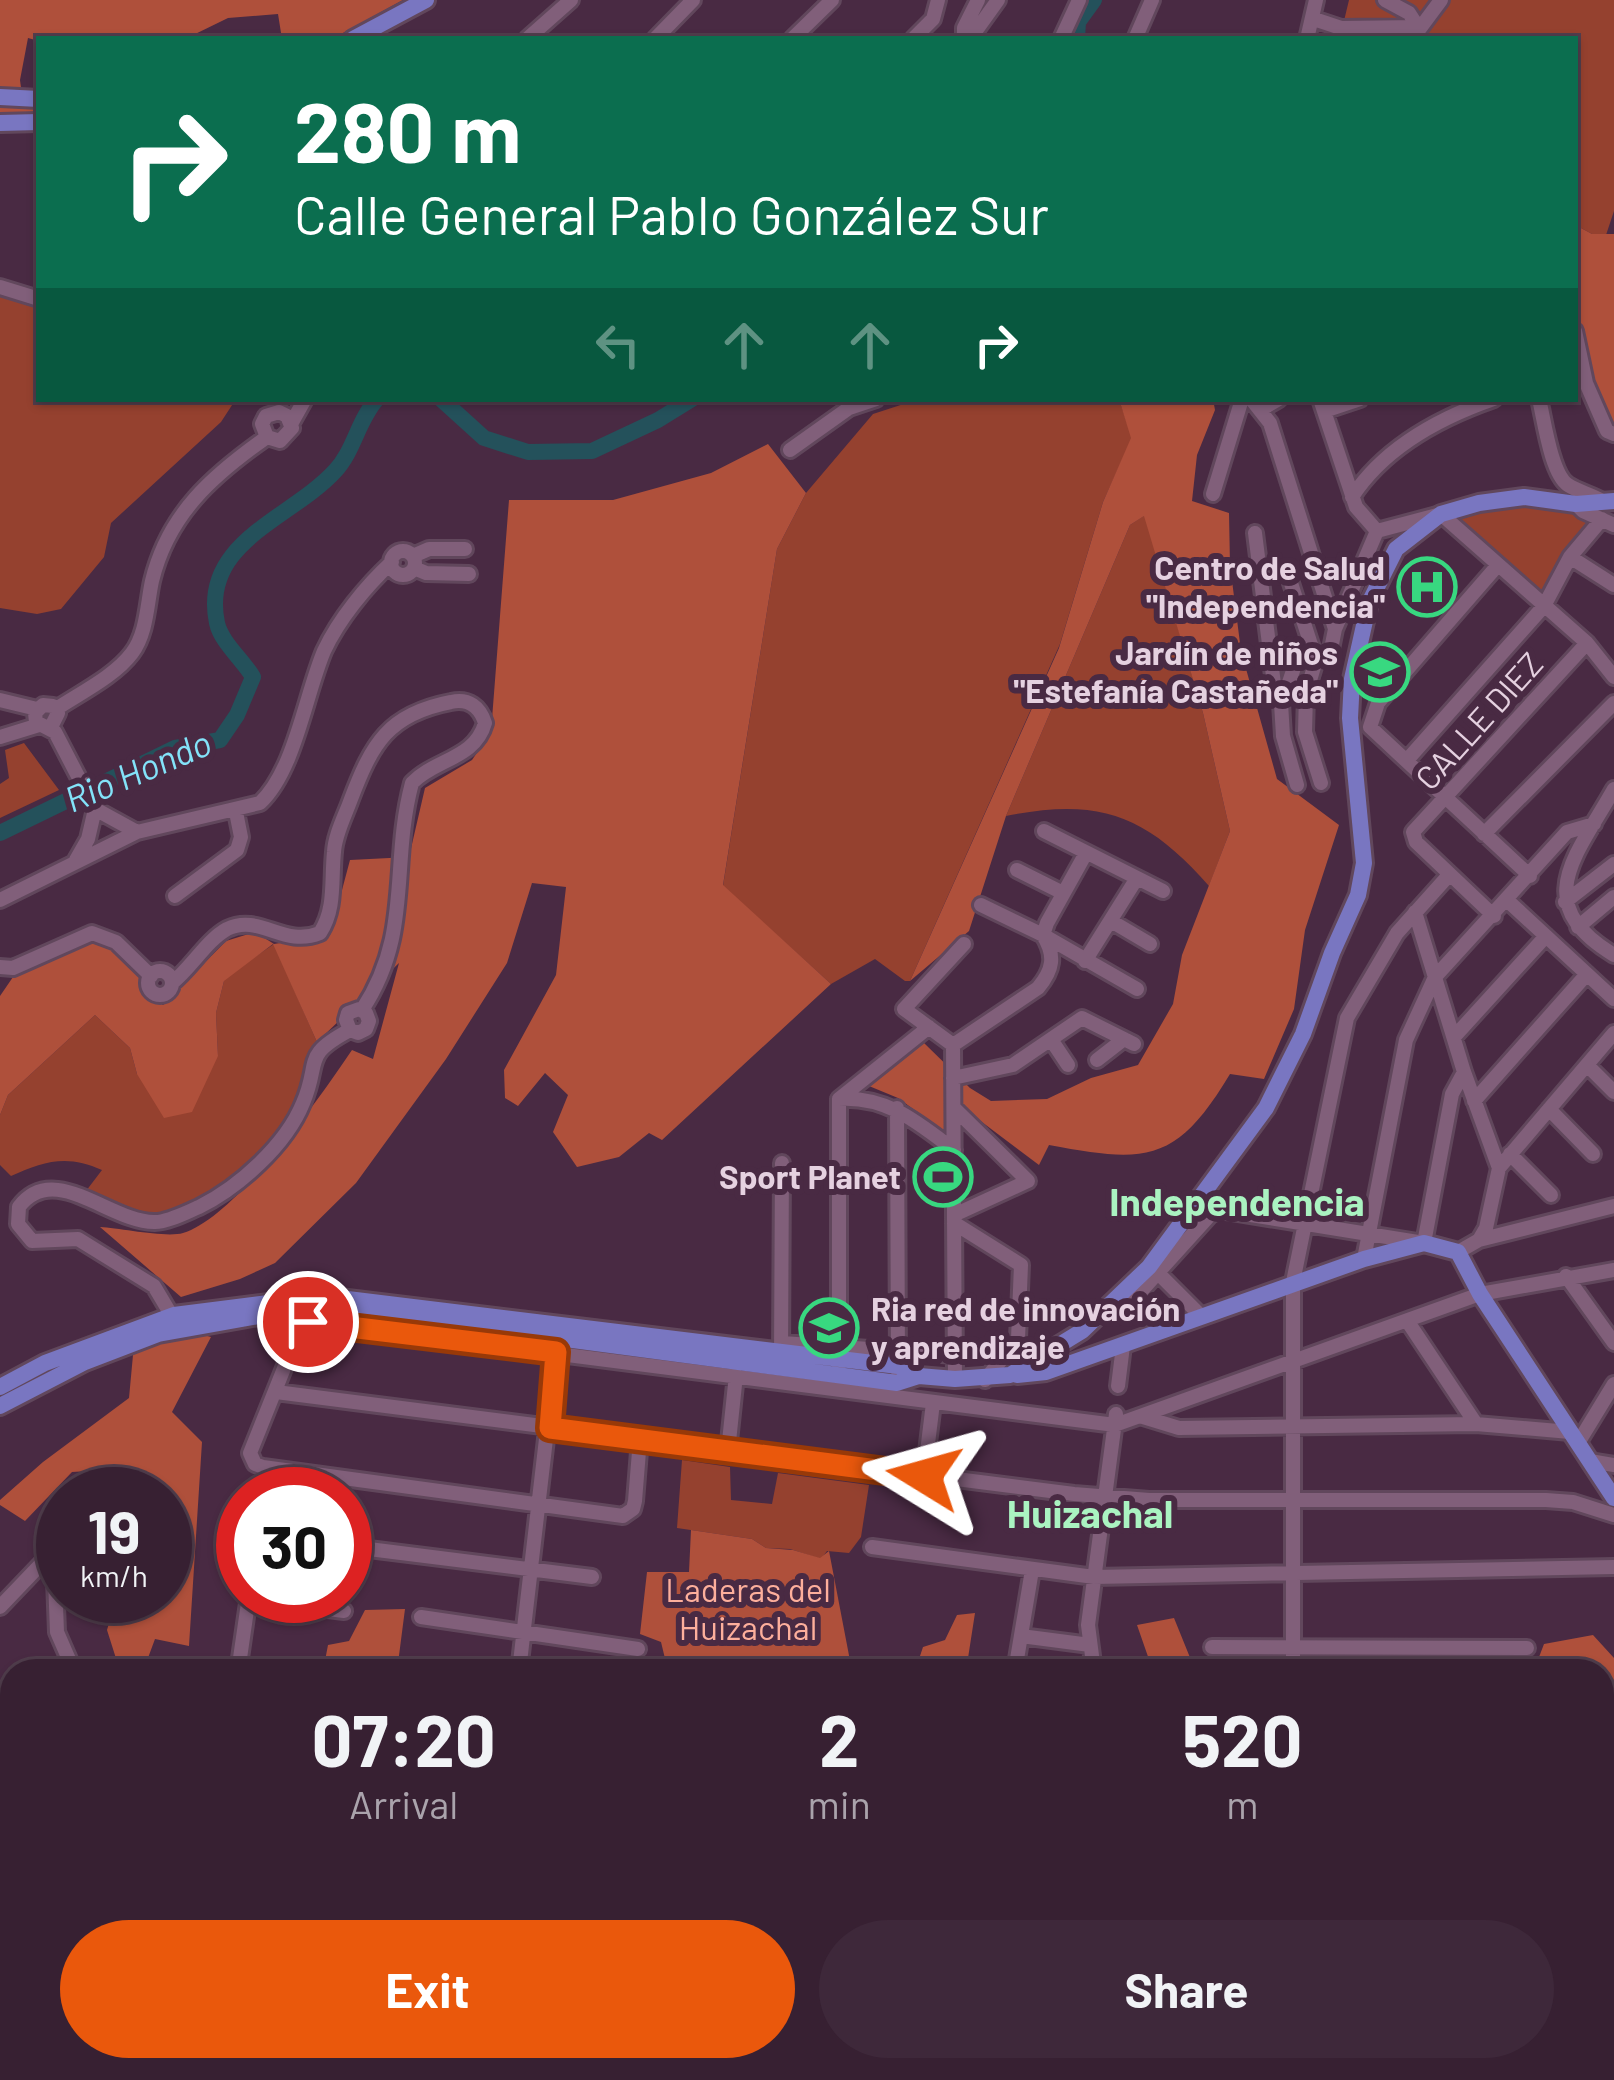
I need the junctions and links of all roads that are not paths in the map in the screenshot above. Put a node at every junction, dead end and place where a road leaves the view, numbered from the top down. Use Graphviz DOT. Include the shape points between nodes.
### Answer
graph roads {
  1 [pos="426,0"];
  2 [pos="571,0"];
  3 [pos="693,0"];
  4 [pos="832,0"];
  5 [pos="938,0"];
  6 [pos="977,0"];
  7 [pos="998,0"];
  8 [pos="1078,0"];
  9 [pos="1152,0"];
  10 [pos="1316,0"];
  11 [pos="1385,0"];
  12 [pos="1441,0"];
  13 [pos="1314,20"];
  14 [pos="1415,33"];
  15 [pos="359,36"];
  16 [pos="530,36"];
  17 [pos="658,36"];
  18 [pos="795,36"];
  19 [pos="916,36"];
  20 [pos="966,36"];
  21 [pos="969,36"];
  22 [pos="1061,36"];
  23 [pos="1136,36"];
  24 [pos="1307,36"];
  25 [pos="0,97"];
  26 [pos="36,100"];
  27 [pos="36,122"];
  28 [pos="0,123"];
  29 [pos="0,287"];
  30 [pos="36,297"];
  31 [pos="1578,345"];
  32 [pos="291,402"];
  33 [pos="302,402"];
  34 [pos="867,402"];
  35 [pos="1241,402"];
  36 [pos="1485,402"];
  37 [pos="1540,402"];
  38 [pos="1256,404"];
  39 [pos="1322,405"];
  40 [pos="287,418"];
  41 [pos="1614,434"];
  42 [pos="267,437"];
  43 [pos="790,450"];
  44 [pos="1213,494"];
  45 [pos="1352,497"];
  46 [pos="1609,512"];
  47 [pos="1441,514"];
  48 [pos="1377,531"];
  49 [pos="1256,533"];
  50 [pos="465,549"];
  51 [pos="1570,557"];
  52 [pos="414,562"];
  53 [pos="1498,565"];
  54 [pos="469,574"];
  55 [pos="1288,574"];
  56 [pos="1614,585"];
  57 [pos="1544,606"];
  58 [pos="1335,629"];
  59 [pos="1587,643"];
  60 [pos="1315,656"];
  61 [pos="1614,677"];
  62 [pos="0,700"];
  63 [pos="1282,703"];
  64 [pos="1614,703"];
  65 [pos="45,723"];
  66 [pos="0,737"];
  67 [pos="1408,760"];
  68 [pos="1321,783"];
  69 [pos="1297,785"];
  70 [pos="1614,789"];
  71 [pos="1446,798"];
  72 [pos="94,806"];
  73 [pos="236,812"];
  74 [pos="1594,824"];
  75 [pos="1044,830"];
  76 [pos="137,832"];
  77 [pos="1484,834"];
  78 [pos="1086,853"];
  79 [pos="75,862"];
  80 [pos="1614,864"];
  81 [pos="1017,870"];
  82 [pos="1449,875"];
  83 [pos="1530,876"];
  84 [pos="1137,878"];
  85 [pos="1163,891"];
  86 [pos="1063,893"];
  87 [pos="176,896"];
  88 [pos="1614,897"];
  89 [pos="0,900"];
  90 [pos="1508,901"];
  91 [pos="1565,902"];
  92 [pos="982,905"];
  93 [pos="1414,912"];
  94 [pos="1494,916"];
  95 [pos="1111,921"];
  96 [pos="1578,927"];
  97 [pos="1043,935"];
  98 [pos="1546,936"];
  99 [pos="964,944"];
  100 [pos="1150,944"];
  101 [pos="1614,956"];
  102 [pos="1085,961"];
  103 [pos="0,968"];
  104 [pos="1588,974"];
  105 [pos="1435,977"];
  106 [pos="1136,989"];
  107 [pos="1614,999"];
  108 [pos="929,1028"];
  109 [pos="1614,1033"];
  110 [pos="1454,1037"];
  111 [pos="1052,1041"];
  112 [pos="953,1045"];
  113 [pos="1097,1060"];
  114 [pos="1068,1065"];
  115 [pos="1587,1065"];
  116 [pos="1464,1072"];
  117 [pos="953,1078"];
  118 [pos="1614,1093"];
  119 [pos="839,1099"];
  120 [pos="1474,1101"];
  121 [pos="897,1108"];
  122 [pos="954,1108"];
  123 [pos="1549,1108"];
  124 [pos="954,1150"];
  125 [pos="1510,1154"];
  126 [pos="1593,1154"];
  127 [pos="782,1163"];
  128 [pos="1499,1168"];
  129 [pos="1551,1195"];
  130 [pos="1614,1206"];
  131 [pos="954,1219"];
  132 [pos="1306,1224"];
  133 [pos="1369,1235"];
  134 [pos="1479,1240"];
  135 [pos="1424,1243"];
  136 [pos="1458,1252"];
  137 [pos="1364,1258"];
  138 [pos="1614,1270"];
  139 [pos="1160,1275"];
  140 [pos="1566,1276"];
  141 [pos="1293,1282"];
  142 [pos="1480,1294"];
  143 [pos="1109,1307"];
  144 [pos="1202,1316"];
  145 [pos="176,1322"];
  146 [pos="1408,1322"];
  147 [pos="1614,1342"];
  148 [pos="1123,1346"];
  149 [pos="556,1352"];
  150 [pos="781,1355"];
  151 [pos="956,1355"];
  152 [pos="839,1361"];
  153 [pos="1292,1363"];
  154 [pos="897,1367"];
  155 [pos="736,1375"];
  156 [pos="1010,1375"];
  157 [pos="955,1379"];
  158 [pos="985,1380"];
  159 [pos="1614,1384"];
  160 [pos="1118,1386"];
  161 [pos="0,1388"];
  162 [pos="276,1392"];
  163 [pos="933,1402"];
  164 [pos="0,1406"];
  165 [pos="1144,1417"];
  166 [pos="1115,1420"];
  167 [pos="1476,1424"];
  168 [pos="1294,1426"];
  169 [pos="550,1428"];
  170 [pos="1574,1437"];
  171 [pos="640,1439"];
  172 [pos="728,1450"];
  173 [pos="1590,1461"];
  174 [pos="1614,1465"];
  175 [pos="924,1476"];
  176 [pos="1103,1497"];
  177 [pos="1614,1498"];
  178 [pos="1292,1500"];
  179 [pos="539,1505"];
  180 [pos="1614,1515"];
  181 [pos="872,1547"];
  182 [pos="372,1550"];
  183 [pos="1614,1567"];
  184 [pos="36,1570"];
  185 [pos="1032,1570"];
  186 [pos="532,1571"];
  187 [pos="1292,1573"];
  188 [pos="592,1576"];
  189 [pos="1094,1577"];
  190 [pos="0,1607"];
  191 [pos="421,1617"];
  192 [pos="57,1623"];
  193 [pos="246,1623"];
  194 [pos="524,1634"];
  195 [pos="1021,1636"];
  196 [pos="1090,1645"];
  197 [pos="1212,1647"];
  198 [pos="1527,1648"];
  199 [pos="638,1649"];
  200 [pos="1292,1649"];
  201 [pos="69,1659"];
  202 [pos="242,1659"];
  203 [pos="521,1659"];
  204 [pos="1017,1659"];
  205 [pos="1092,1659"];
  206 [pos="1292,1659"];
  1 -- 15 [label="main road"];
  2 -- 16 [label="street"];
  3 -- 17 [label="street"];
  4 -- 18 [label="street"];
  5 -- 19 [label="street"];
  6 -- 20 [label="street"];
  7 -- 21 [label="street"];
  8 -- 22 [label="street"];
  9 -- 23 [label="street"];
  10 -- 13 [label="street"];
  11 -- 14 [label="street" via="1409,13"];
  12 -- 14 [label="street"];
  13 -- 14 [label="street"];
  13 -- 24 [label="street"];
  25 -- 26 [label="main road"];
  27 -- 28 [label="main road"];
  29 -- 30 [label="street"];
  31 -- 41 [label="street" via="1586,383"];
  32 -- 40 [label="street"];
  33 -- 40 [label="street"];
  34 -- 43 [label="street"];
  35 -- 44 [label="street"];
  36 -- 45 [label="street" via="1414,436"];
  37 -- 46 [label="street" via="1558,476"];
  38 -- 58 [label="street" via="1270,423"];
  39 -- 45 [label="street"];
  40 -- 42 [label="street" via="284,439"];
  40 -- 42 [label="street" via="270,413 263,420"];
  42 -- 65 [label="street" via="200,489 172,529 133,652"];
  45 -- 48 [label="street"];
  46 -- 47 [label="main road" via="1524,497"];
  46 -- 51 [label="street"];
  47 -- 48 [label="street"];
  47 -- 53 [label="street"];
  47 -- 143 [label="main road" via="1396,549 1369,603 1350,718 1364,863 1303,1034 1267,1108"];
  48 -- 58 [label="street"];
  49 -- 63 [label="street"];
  50 -- 52 [label="street" via="428,549"];
  51 -- 56 [label="street"];
  51 -- 57 [label="street"];
  52 -- 54 [label="street" via="426,573"];
  52 -- 73 [label="street" via="402,551 326,646 272,792"];
  53 -- 57 [label="street"];
  53 -- 67 [label="street" via="1370,720"];
  55 -- 60 [label="street"];
  57 -- 59 [label="street"];
  57 -- 67 [label="street"];
  58 -- 60 [label="street" via="1331,649"];
  59 -- 61 [label="street"];
  59 -- 71 [label="street, CALLE DIEZ"];
  60 -- 63 [label="street" via="1299,653"];
  60 -- 68 [label="street" via="1305,732"];
  62 -- 65 [label="street"];
  63 -- 69 [label="street"];
  64 -- 77 [label="street"];
  65 -- 66 [label="street"];
  65 -- 72 [label="street"];
  67 -- 71 [label="street"];
  70 -- 74 [label="street"];
  71 -- 77 [label="street"];
  71 -- 82 [label="street, CALLE DIEZ" via="1413,836"];
  72 -- 76 [label="street"];
  72 -- 79 [label="street"];
  73 -- 76 [label="street"];
  73 -- 87 [label="street" via="237,850"];
  74 -- 83 [label="street" via="1567,832"];
  74 -- 91 [label="street" via="1571,867"];
  75 -- 78 [label="street"];
  76 -- 79 [label="street"];
  77 -- 83 [label="street"];
  78 -- 84 [label="street"];
  78 -- 86 [label="street"];
  79 -- 89 [label="street"];
  80 -- 91 [label="street"];
  81 -- 86 [label="street"];
  82 -- 93 [label="street"];
  82 -- 94 [label="street"];
  83 -- 90 [label="street"];
  84 -- 85 [label="street"];
  84 -- 95 [label="street"];
  86 -- 97 [label="street"];
  88 -- 96 [label="street"];
  90 -- 94 [label="street"];
  90 -- 98 [label="street"];
  91 -- 96 [label="street"];
  92 -- 97 [label="street"];
  93 -- 105 [label="street"];
  93 -- 132 [label="street" via="1347,1018"];
  94 -- 105 [label="street"];
  95 -- 100 [label="street"];
  95 -- 102 [label="street"];
  96 -- 101 [label="street"];
  97 -- 102 [label="street"];
  97 -- 112 [label="street" via="1052,956 1038,988"];
  98 -- 104 [label="street"];
  98 -- 110 [label="street"];
  99 -- 108 [label="street" via="904,1009"];
  102 -- 106 [label="street"];
  103 -- 145 [label="street" via="92,933 116,942 159,995 226,930 255,925 294,939 320,933 333,898 334,846 374,744 414,714 449,702 479,708 485,723 477,742 412,783 392,951 362,1010 369,1025 316,1053 303,1105 276,1142 239,1182 158,1222 120,1216 73,1189 31,1195 19,1207 18,1224 32,1241 78,1239 154,1286"];
  104 -- 107 [label="street"];
  104 -- 120 [label="street"];
  105 -- 110 [label="street"];
  105 -- 133 [label="street" via="1406,1040"];
  108 -- 112 [label="street"];
  108 -- 119 [label="street"];
  109 -- 115 [label="street"];
  110 -- 116 [label="street"];
  111 -- 113 [label="street" via="1080,1019 1129,1042"];
  111 -- 114 [label="street"];
  111 -- 117 [label="street" via="1013,1065"];
  112 -- 117 [label="street"];
  115 -- 118 [label="street"];
  115 -- 123 [label="street"];
  116 -- 120 [label="street"];
  116 -- 135 [label="street" via="1452,1094"];
  117 -- 122 [label="street"];
  119 -- 121 [label="street"];
  119 -- 152 [label="street"];
  120 -- 128 [label="street"];
  121 -- 124 [label="street"];
  121 -- 154 [label="street"];
  122 -- 124 [label="street"];
  122 -- 131 [label="street" via="1028,1181"];
  123 -- 125 [label="street"];
  123 -- 126 [label="street"];
  124 -- 131 [label="street"];
  125 -- 128 [label="street"];
  125 -- 129 [label="street"];
  127 -- 150 [label="street"];
  128 -- 134 [label="street"];
  130 -- 134 [label="street"];
  131 -- 151 [label="street"];
  131 -- 158 [label="street" via="1021,1265 1018,1339"];
  132 -- 133 [label="street"];
  132 -- 139 [label="street" via="1225,1210 1210,1215"];
  132 -- 141 [label="street"];
  133 -- 135 [label="street"];
  133 -- 137 [label="street"];
  134 -- 136 [label="street"];
  135 -- 136 [label="main road"];
  135 -- 137 [label="main road"];
  136 -- 142 [label="main road"];
  137 -- 141 [label="main road"];
  138 -- 140 [label="street"];
  139 -- 143 [label="street" via="1125,1309"];
  139 -- 144 [label="street"];
  140 -- 142 [label="street"];
  140 -- 147 [label="street"];
  141 -- 144 [label="main road"];
  141 -- 153 [label="street"];
  142 -- 146 [label="street"];
  142 -- 170 [label="main road"];
  143 -- 156 [label="main road"];
  144 -- 148 [label="main road"];
  145 -- 150 [label="main road" via="323,1310"];
  145 -- 161 [label="main road" via="44,1364"];
  145 -- 164 [label="main road"];
  146 -- 153 [label="street"];
  146 -- 167 [label="street"];
  148 -- 156 [label="main road" via="1046,1372"];
  148 -- 160 [label="street"];
  149 -- 155 [label="street"];
  149 -- 162 [label="street" via="308,1322"];
  149 -- 169 [label="street"];
  150 -- 152 [label="main road"];
  150 -- 152 [label="street"];
  151 -- 154 [label="street"];
  151 -- 157 [label="street"];
  152 -- 154 [label="main road"];
  152 -- 154 [label="street"];
  153 -- 165 [label="street"];
  153 -- 168 [label="street"];
  154 -- 157 [label="main road"];
  155 -- 163 [label="street"];
  155 -- 172 [label="street"];
  156 -- 158 [label="main road"];
  157 -- 158 [label="main road"];
  159 -- 170 [label="street"];
  162 -- 169 [label="street"];
  162 -- 179 [label="street" via="250,1453 263,1467"];
  163 -- 166 [label="street"];
  163 -- 175 [label="street"];
  165 -- 166 [label="street"];
  165 -- 168 [label="street" via="1179,1428"];
  166 -- 176 [label="street"];
  167 -- 168 [label="street"];
  167 -- 170 [label="street"];
  168 -- 178 [label="street"];
  169 -- 171 [label="street"];
  169 -- 179 [label="street"];
  170 -- 173 [label="main road"];
  171 -- 172 [label="street"];
  171 -- 179 [label="street" via="635,1501 623,1516"];
  172 -- 175 [label="street"];
  173 -- 174 [label="street"];
  173 -- 177 [label="main road"];
  175 -- 176 [label="street"];
  176 -- 178 [label="street"];
  176 -- 189 [label="street"];
  178 -- 180 [label="street" via="1546,1500"];
  178 -- 187 [label="street"];
  179 -- 186 [label="street"];
  181 -- 185 [label="street"];
  182 -- 186 [label="street"];
  183 -- 187 [label="street"];
  184 -- 190 [label="street"];
  185 -- 189 [label="street"];
  185 -- 195 [label="street"];
  186 -- 188 [label="street"];
  186 -- 194 [label="street"];
  187 -- 189 [label="street"];
  187 -- 200 [label="street"];
  189 -- 196 [label="street"];
  191 -- 194 [label="street"];
  192 -- 201 [label="street"];
  193 -- 202 [label="street"];
  194 -- 199 [label="street"];
  194 -- 203 [label="street"];
  195 -- 196 [label="street"];
  195 -- 204 [label="street"];
  196 -- 205 [label="street"];
  197 -- 200 [label="street"];
  198 -- 200 [label="street"];
  200 -- 206 [label="street"];
}
